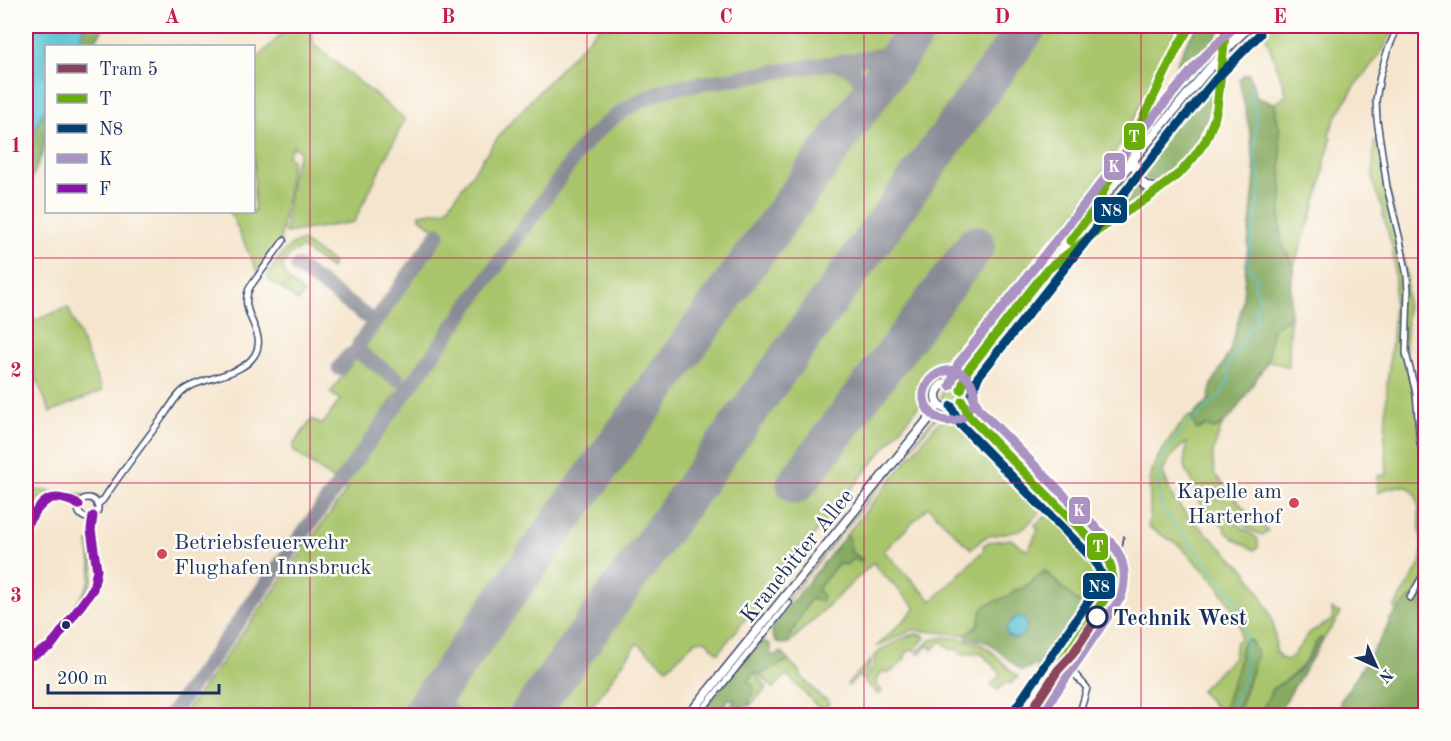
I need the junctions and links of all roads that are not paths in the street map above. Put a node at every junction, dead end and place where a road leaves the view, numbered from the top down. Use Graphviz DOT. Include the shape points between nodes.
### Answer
graph roads {
  1 [pos="1190,26"];
  2 [pos="1226,26"];
  3 [pos="1251,26"];
  4 [pos="1398,26"];
  5 [pos="1133,160"];
  6 [pos="1166,184"];
  7 [pos="1097,206"];
  8 [pos="284,240"];
  9 [pos="1047,270"];
  10 [pos="1425,367"];
  11 [pos="967,372"];
  12 [pos="952,383"];
  13 [pos="961,390"];
  14 [pos="1416,393"];
  15 [pos="962,401"];
  16 [pos="941,406"];
  17 [pos="955,408"];
  18 [pos="969,416"];
  19 [pos="1425,469"];
  20 [pos="109,492"];
  21 [pos="91,499"];
  22 [pos="79,505"];
  23 [pos="97,505"];
  24 [pos="93,516"];
  25 [pos="26,525"];
  26 [pos="1425,570"];
  27 [pos="1410,598"];
  28 [pos="789,603"];
  29 [pos="76,614"];
  30 [pos="71,620"];
  31 [pos="26,656"];
  32 [pos="1063,661"];
  33 [pos="688,716"];
  34 [pos="697,716"];
  35 [pos="1025,716"];
  36 [pos="1079,716"];
  1 -- 7 [label="main road"];
  2 -- 6 [label="main road" via="1212,126 1195,157"];
  3 -- 5 [label="main road, bridge" via="1206,72"];
  4 -- 14 [label="street" via="1387,52 1376,100 1387,188 1407,276 1406,353"];
  5 -- 6 [label="main road" via="1144,184 1154,188"];
  5 -- 7 [label="main road"];
  6 -- 9 [label="main road"];
  7 -- 9 [label="main road"];
  8 -- 20 [label="street" via="247,292 246,305 259,341 253,358 243,367 183,390"];
  9 -- 11 [label="main road"];
  10 -- 14 [label="street"];
  11 -- 12 [label="main road"];
  11 -- 13 [label="main road"];
  12 -- 13 [label="main road"];
  12 -- 16 [label="main road" via="938,390 936,398"];
  13 -- 15 [label="main road"];
  14 -- 19 [label="street"];
  15 -- 17 [label="main road"];
  15 -- 18 [label="street"];
  16 -- 17 [label="main road"];
  16 -- 33 [label="main road, Kranebitter Allee"];
  17 -- 18 [label="street"];
  18 -- 32 [label="street" via="1112,565 1110,591"];
  20 -- 21 [label="street"];
  20 -- 23 [label="street"];
  21 -- 22 [label="street"];
  21 -- 23 [label="street"];
  22 -- 24 [label="street" via="82,516"];
  22 -- 25 [label="street" via="61,497 50,498"];
  23 -- 24 [label="street"];
  24 -- 29 [label="street" via="90,527 97,578"];
  26 -- 27 [label="street"];
  28 -- 34 [label="street, Kranebitter Allee"];
  30 -- 31 [label="street" via="51,646"];
  32 -- 35 [label="street"];
  32 -- 36 [label="street" via="1087,688"];
}
